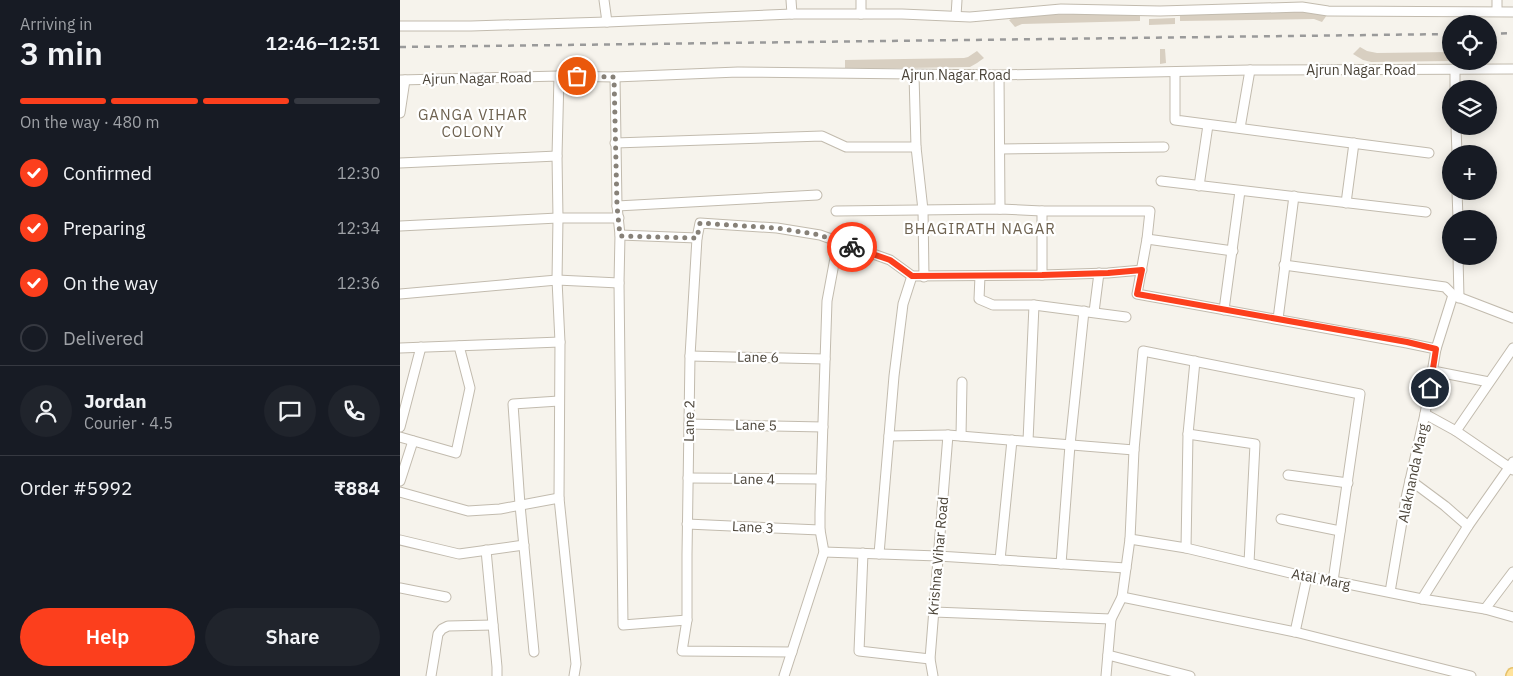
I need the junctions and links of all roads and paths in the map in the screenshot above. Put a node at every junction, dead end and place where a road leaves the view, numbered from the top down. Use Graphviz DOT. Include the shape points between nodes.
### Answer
graph roads {
  1 [pos="604,0"];
  2 [pos="791,0"];
  3 [pos="861,0"];
  4 [pos="957,0"];
  5 [pos="1161,0"];
  6 [pos="1497,0"];
  7 [pos="1302,3"];
  8 [pos="1235,4"];
  9 [pos="1160,10"];
  10 [pos="1497,11"];
  11 [pos="1513,12"];
  12 [pos="792,14"];
  13 [pos="862,14"];
  14 [pos="956,16"];
  15 [pos="607,22"];
  16 [pos="400,26"];
  17 [pos="1442,69"];
  18 [pos="1497,69"];
  19 [pos="1513,69"];
  20 [pos="1250,70"];
  21 [pos="1176,72"];
  22 [pos="914,75"];
  23 [pos="999,75"];
  24 [pos="559,76"];
  25 [pos="614,77"];
  26 [pos="403,80"];
  27 [pos="400,113"];
  28 [pos="1208,126"];
  29 [pos="1240,128"];
  30 [pos="615,142"];
  31 [pos="1354,143"];
  32 [pos="916,147"];
  33 [pos="1164,148"];
  34 [pos="1000,149"];
  35 [pos="1429,152"];
  36 [pos="557,156"];
  37 [pos="400,164"];
  38 [pos="1161,181"];
  39 [pos="1198,186"];
  40 [pos="1240,191"];
  41 [pos="817,195"];
  42 [pos="1294,196"];
  43 [pos="1346,203"];
  44 [pos="617,206"];
  45 [pos="1000,209"];
  46 [pos="923,210"];
  47 [pos="836,211"];
  48 [pos="1042,211"];
  49 [pos="1426,212"];
  50 [pos="558,218"];
  51 [pos="618,218"];
  52 [pos="400,226"];
  53 [pos="620,236"];
  54 [pos="697,238"];
  55 [pos="1148,239"];
  56 [pos="838,242"];
  57 [pos="1233,251"];
  58 [pos="1458,265"];
  59 [pos="1284,266"];
  60 [pos="1142,270"];
  61 [pos="1098,273"];
  62 [pos="1042,275"];
  63 [pos="912,276"];
  64 [pos="924,276"];
  65 [pos="980,276"];
  66 [pos="557,280"];
  67 [pos="619,282"];
  68 [pos="400,294"];
  69 [pos="1456,297"];
  70 [pos="1034,305"];
  71 [pos="1224,310"];
  72 [pos="1084,311"];
  73 [pos="1094,312"];
  74 [pos="1126,317"];
  75 [pos="1513,318"];
  76 [pos="1278,319"];
  77 [pos="560,342"];
  78 [pos="459,346"];
  79 [pos="420,347"];
  80 [pos="400,348"];
  81 [pos="1513,348"];
  82 [pos="1436,349"];
  83 [pos="690,356"];
  84 [pos="825,359"];
  85 [pos="1195,361"];
  86 [pos="1433,371"];
  87 [pos="962,382"];
  88 [pos="1490,382"];
  89 [pos="559,401"];
  90 [pos="1425,414"];
  91 [pos="689,424"];
  92 [pos="400,426"];
  93 [pos="823,427"];
  94 [pos="1456,431"];
  95 [pos="1188,434"];
  96 [pos="948,435"];
  97 [pos="889,436"];
  98 [pos="961,436"];
  99 [pos="400,437"];
  100 [pos="1012,440"];
  101 [pos="413,441"];
  102 [pos="1028,441"];
  103 [pos="1070,445"];
  104 [pos="1134,450"];
  105 [pos="1512,467"];
  106 [pos="1288,475"];
  107 [pos="688,478"];
  108 [pos="821,479"];
  109 [pos="1410,480"];
  110 [pos="400,481"];
  111 [pos="1348,483"];
  112 [pos="400,492"];
  113 [pos="559,498"];
  114 [pos="520,505"];
  115 [pos="1281,518"];
  116 [pos="687,524"];
  117 [pos="1468,526"];
  118 [pos="820,530"];
  119 [pos="1340,531"];
  120 [pos="1130,539"];
  121 [pos="400,540"];
  122 [pos="524,545"];
  123 [pos="1186,548"];
  124 [pos="486,550"];
  125 [pos="824,552"];
  126 [pos="863,553"];
  127 [pos="878,554"];
  128 [pos="938,556"];
  129 [pos="1000,560"];
  130 [pos="1249,563"];
  131 [pos="1061,564"];
  132 [pos="1126,568"];
  133 [pos="1513,572"];
  134 [pos="1307,577"];
  135 [pos="1333,581"];
  136 [pos="400,588"];
  137 [pos="1390,592"];
  138 [pos="446,597"];
  139 [pos="1122,597"];
  140 [pos="1422,600"];
  141 [pos="1486,609"];
  142 [pos="934,612"];
  143 [pos="1513,617"];
  144 [pos="1111,619"];
  145 [pos="687,620"];
  146 [pos="493,625"];
  147 [pos="1295,632"];
  148 [pos="534,652"];
  149 [pos="792,652"];
  150 [pos="1108,655"];
  151 [pos="930,659"];
  152 [pos="431,676"];
  153 [pos="497,676"];
  154 [pos="574,676"];
  155 [pos="784,676"];
  156 [pos="933,676"];
  157 [pos="1106,676"];
  158 [pos="1190,676"];
  159 [pos="1471,676"];
  1 -- 15 [label="street"];
  2 -- 12 [label="street"];
  3 -- 13 [label="street"];
  4 -- 14 [label="street"];
  5 -- 9 [label="street"];
  6 -- 10 [label="street"];
  7 -- 8 [label="street"];
  7 -- 10 [label="street" via="1328,11"];
  8 -- 9 [label="street"];
  9 -- 14 [label="street" via="1061,9"];
  10 -- 11 [label="street"];
  12 -- 13 [label="street"];
  12 -- 15 [label="street"];
  13 -- 14 [label="street"];
  15 -- 16 [label="street"];
  17 -- 20 [label="street, Ajrun Nagar Road"];
  18 -- 19 [label="street, Ajrun Nagar Road"];
  20 -- 21 [label="street, Ajrun Nagar Road"];
  20 -- 29 [label="street"];
  21 -- 23 [label="street, Ajrun Nagar Road"];
  21 -- 28 [label="street" via="1175,120"];
  22 -- 23 [label="street, Ajrun Nagar Road"];
  22 -- 25 [label="street, Ajrun Nagar Road" via="738,72"];
  22 -- 32 [label="street"];
  23 -- 34 [label="street"];
  24 -- 25 [label="street, Ajrun Nagar Road"];
  24 -- 26 [label="street, Ajrun Nagar Road"];
  24 -- 36 [label="street"];
  25 -- 30 [label="street"];
  26 -- 27 [label="street"];
  28 -- 29 [label="street"];
  28 -- 39 [label="street"];
  29 -- 31 [label="street"];
  30 -- 32 [label="street" via="822,136 846,147"];
  30 -- 44 [label="street"];
  31 -- 35 [label="street"];
  31 -- 43 [label="street"];
  32 -- 46 [label="street"];
  33 -- 34 [label="street"];
  34 -- 45 [label="street"];
  36 -- 37 [label="street"];
  36 -- 50 [label="street"];
  38 -- 39 [label="street"];
  39 -- 40 [label="street"];
  40 -- 42 [label="street"];
  40 -- 57 [label="street"];
  41 -- 44 [label="street"];
  42 -- 43 [label="street"];
  42 -- 59 [label="street"];
  43 -- 49 [label="street"];
  44 -- 51 [label="street"];
  45 -- 46 [label="street"];
  45 -- 48 [label="street"];
  46 -- 47 [label="street"];
  46 -- 64 [label="street"];
  48 -- 55 [label="street" via="1150,211"];
  48 -- 62 [label="street"];
  50 -- 51 [label="street"];
  50 -- 52 [label="street"];
  50 -- 66 [label="street"];
  51 -- 53 [label="street"];
  53 -- 54 [label="street"];
  53 -- 67 [label="street"];
  54 -- 56 [label="street, Lane 2" via="700,223 777,228 820,235"];
  54 -- 83 [label="street, Lane 2"];
  55 -- 57 [label="street"];
  55 -- 60 [label="street"];
  56 -- 63 [label="street" via="890,260"];
  56 -- 84 [label="street" via="827,301"];
  57 -- 71 [label="street"];
  58 -- 69 [label="street, Alaknanda Marg"];
  59 -- 69 [label="street" via="1445,287"];
  59 -- 76 [label="street"];
  60 -- 61 [label="street"];
  60 -- 71 [label="street" via="1137,294"];
  61 -- 62 [label="street"];
  61 -- 73 [label="street"];
  62 -- 65 [label="street"];
  63 -- 64 [label="street"];
  63 -- 97 [label="street" via="903,304"];
  64 -- 65 [label="street"];
  65 -- 70 [label="street" via="979,299 993,305"];
  66 -- 67 [label="street"];
  66 -- 68 [label="street"];
  66 -- 77 [label="street"];
  67 -- 145 [label="street" via="623,625"];
  69 -- 75 [label="street"];
  69 -- 82 [label="street, Alaknanda Marg"];
  70 -- 72 [label="street"];
  70 -- 102 [label="street"];
  71 -- 76 [label="street"];
  72 -- 73 [label="street"];
  72 -- 103 [label="street"];
  73 -- 74 [label="street"];
  76 -- 82 [label="street"];
  77 -- 78 [label="street"];
  77 -- 89 [label="street"];
  78 -- 79 [label="street"];
  78 -- 101 [label="street" via="470,388 456,453"];
  79 -- 80 [label="street"];
  79 -- 92 [label="street"];
  81 -- 88 [label="street"];
  82 -- 86 [label="street, Alaknanda Marg"];
  83 -- 84 [label="street, Lane 6"];
  83 -- 91 [label="street, Lane 2"];
  84 -- 93 [label="street"];
  85 -- 95 [label="street"];
  85 -- 104 [label="street" via="1143,352"];
  85 -- 111 [label="street" via="1360,394"];
  86 -- 88 [label="street"];
  86 -- 90 [label="street, Alaknanda Marg"];
  87 -- 98 [label="street"];
  88 -- 94 [label="street"];
  89 -- 113 [label="street"];
  89 -- 114 [label="street" via="513,404"];
  90 -- 94 [label="street"];
  90 -- 109 [label="street, Alaknanda Marg"];
  91 -- 93 [label="street, Lane 5"];
  91 -- 107 [label="street, Lane 2"];
  93 -- 108 [label="street"];
  94 -- 105 [label="street"];
  95 -- 123 [label="street"];
  95 -- 130 [label="street" via="1255,444"];
  96 -- 97 [label="street"];
  96 -- 98 [label="street"];
  96 -- 128 [label="street, Krishna Vihar Road"];
  97 -- 127 [label="street"];
  98 -- 100 [label="street"];
  99 -- 101 [label="street"];
  100 -- 102 [label="street"];
  100 -- 129 [label="street"];
  101 -- 110 [label="street"];
  102 -- 103 [label="street"];
  103 -- 104 [label="street"];
  103 -- 131 [label="street"];
  104 -- 120 [label="street"];
  105 -- 117 [label="street"];
  106 -- 111 [label="street"];
  107 -- 108 [label="street, Lane 4"];
  107 -- 116 [label="street, Lane 2"];
  108 -- 118 [label="street"];
  109 -- 117 [label="street"];
  109 -- 137 [label="street, Alaknanda Marg"];
  111 -- 119 [label="street"];
  112 -- 114 [label="street" via="468,511"];
  113 -- 114 [label="street"];
  113 -- 154 [label="street" via="576,664"];
  114 -- 122 [label="street"];
  115 -- 119 [label="street"];
  116 -- 118 [label="street, Lane 3"];
  116 -- 145 [label="street, Lane 2"];
  117 -- 140 [label="street"];
  118 -- 125 [label="street"];
  119 -- 135 [label="street"];
  120 -- 123 [label="street, Atal Marg"];
  120 -- 132 [label="street"];
  121 -- 124 [label="street" via="459,554"];
  122 -- 124 [label="street"];
  122 -- 148 [label="street"];
  123 -- 130 [label="street, Atal Marg"];
  124 -- 146 [label="street"];
  125 -- 126 [label="street"];
  125 -- 149 [label="street"];
  126 -- 127 [label="street"];
  126 -- 151 [label="street" via="859,651"];
  127 -- 128 [label="street"];
  128 -- 129 [label="street"];
  128 -- 142 [label="street, Krishna Vihar Road"];
  129 -- 131 [label="street"];
  130 -- 134 [label="street, Atal Marg"];
  131 -- 132 [label="street"];
  132 -- 139 [label="street"];
  133 -- 141 [label="street"];
  134 -- 135 [label="street, Atal Marg"];
  134 -- 147 [label="street"];
  135 -- 137 [label="street, Atal Marg"];
  136 -- 138 [label="street"];
  137 -- 140 [label="street, Atal Marg"];
  139 -- 144 [label="street"];
  139 -- 147 [label="street"];
  140 -- 141 [label="street, Atal Marg"];
  141 -- 143 [label="street, Atal Marg"];
  142 -- 144 [label="street"];
  142 -- 151 [label="street, Krishna Vihar Road"];
  144 -- 150 [label="street"];
  145 -- 149 [label="street, Lane 2" via="682,652"];
  146 -- 152 [label="street" via="448,626 442,629 438,634"];
  146 -- 153 [label="street"];
  147 -- 159 [label="street"];
  149 -- 155 [label="street"];
  150 -- 157 [label="street"];
  150 -- 158 [label="street"];
  151 -- 156 [label="street, Krishna Vihar Road"];
}
